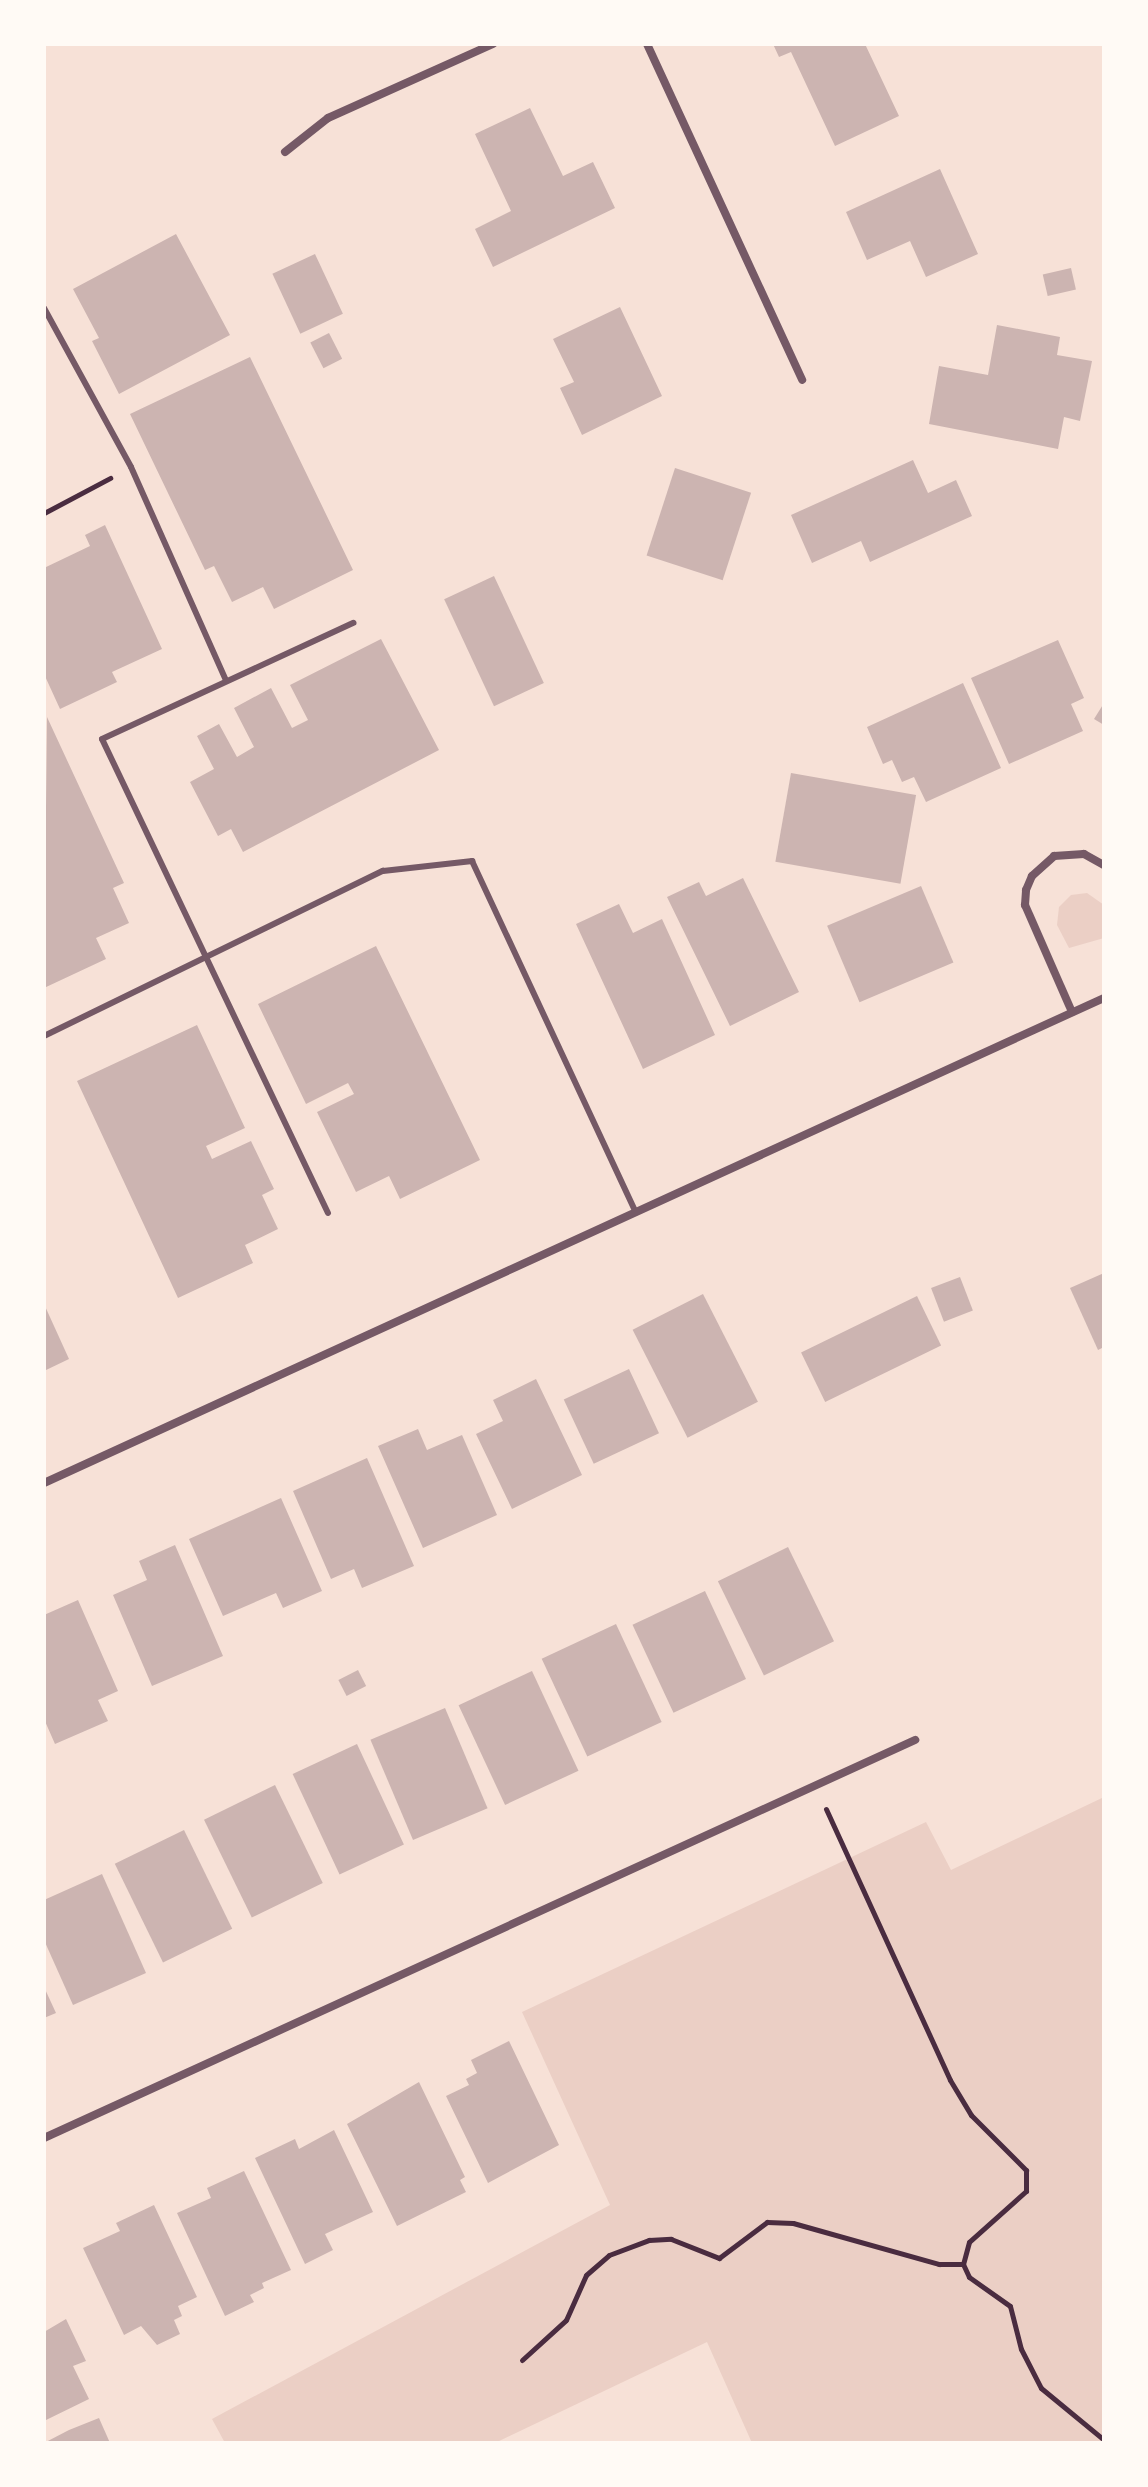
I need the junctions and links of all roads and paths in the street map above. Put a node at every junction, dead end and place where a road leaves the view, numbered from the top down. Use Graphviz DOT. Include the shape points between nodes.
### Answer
graph roads {
  1 [pos="493,44"];
  2 [pos="647,44"];
  3 [pos="285,152"];
  4 [pos="44,308"];
  5 [pos="802,380"];
  6 [pos="131,467"];
  7 [pos="44,513"];
  8 [pos="353,623"];
  9 [pos="226,680"];
  10 [pos="1104,865"];
  11 [pos="203,958"];
  12 [pos="1104,998"];
  13 [pos="1072,1012"];
  14 [pos="44,1036"];
  15 [pos="328,1213"];
  16 [pos="636,1213"];
  17 [pos="44,1483"];
  18 [pos="915,1740"];
  19 [pos="826,1809"];
  20 [pos="44,2138"];
  21 [pos="963,2264"];
  22 [pos="522,2360"];
  23 [pos="1104,2440"];
  1 -- 3 [label="street" via="328,118"];
  2 -- 5 [label="street"];
  4 -- 6 [label="lane"];
  6 -- 7 [label="path"];
  6 -- 9 [label="lane"];
  8 -- 9 [label="lane"];
  9 -- 11 [label="lane" via="102,739"];
  10 -- 13 [label="street" via="1084,854 1054,856 1032,876 1026,890 1025,905"];
  11 -- 14 [label="lane"];
  11 -- 15 [label="lane"];
  11 -- 16 [label="lane" via="383,871 472,861"];
  12 -- 13 [label="street"];
  13 -- 16 [label="street"];
  16 -- 17 [label="street"];
  18 -- 20 [label="street"];
  19 -- 21 [label="path" via="950,2080 971,2115 1026,2170 1026,2191 969,2242"];
  21 -- 22 [label="path" via="939,2264 793,2223 767,2222 719,2258 671,2239 649,2240 609,2255 586,2275 566,2320"];
  21 -- 23 [label="path" via="969,2277 1010,2306 1021,2349 1041,2388"];
}
